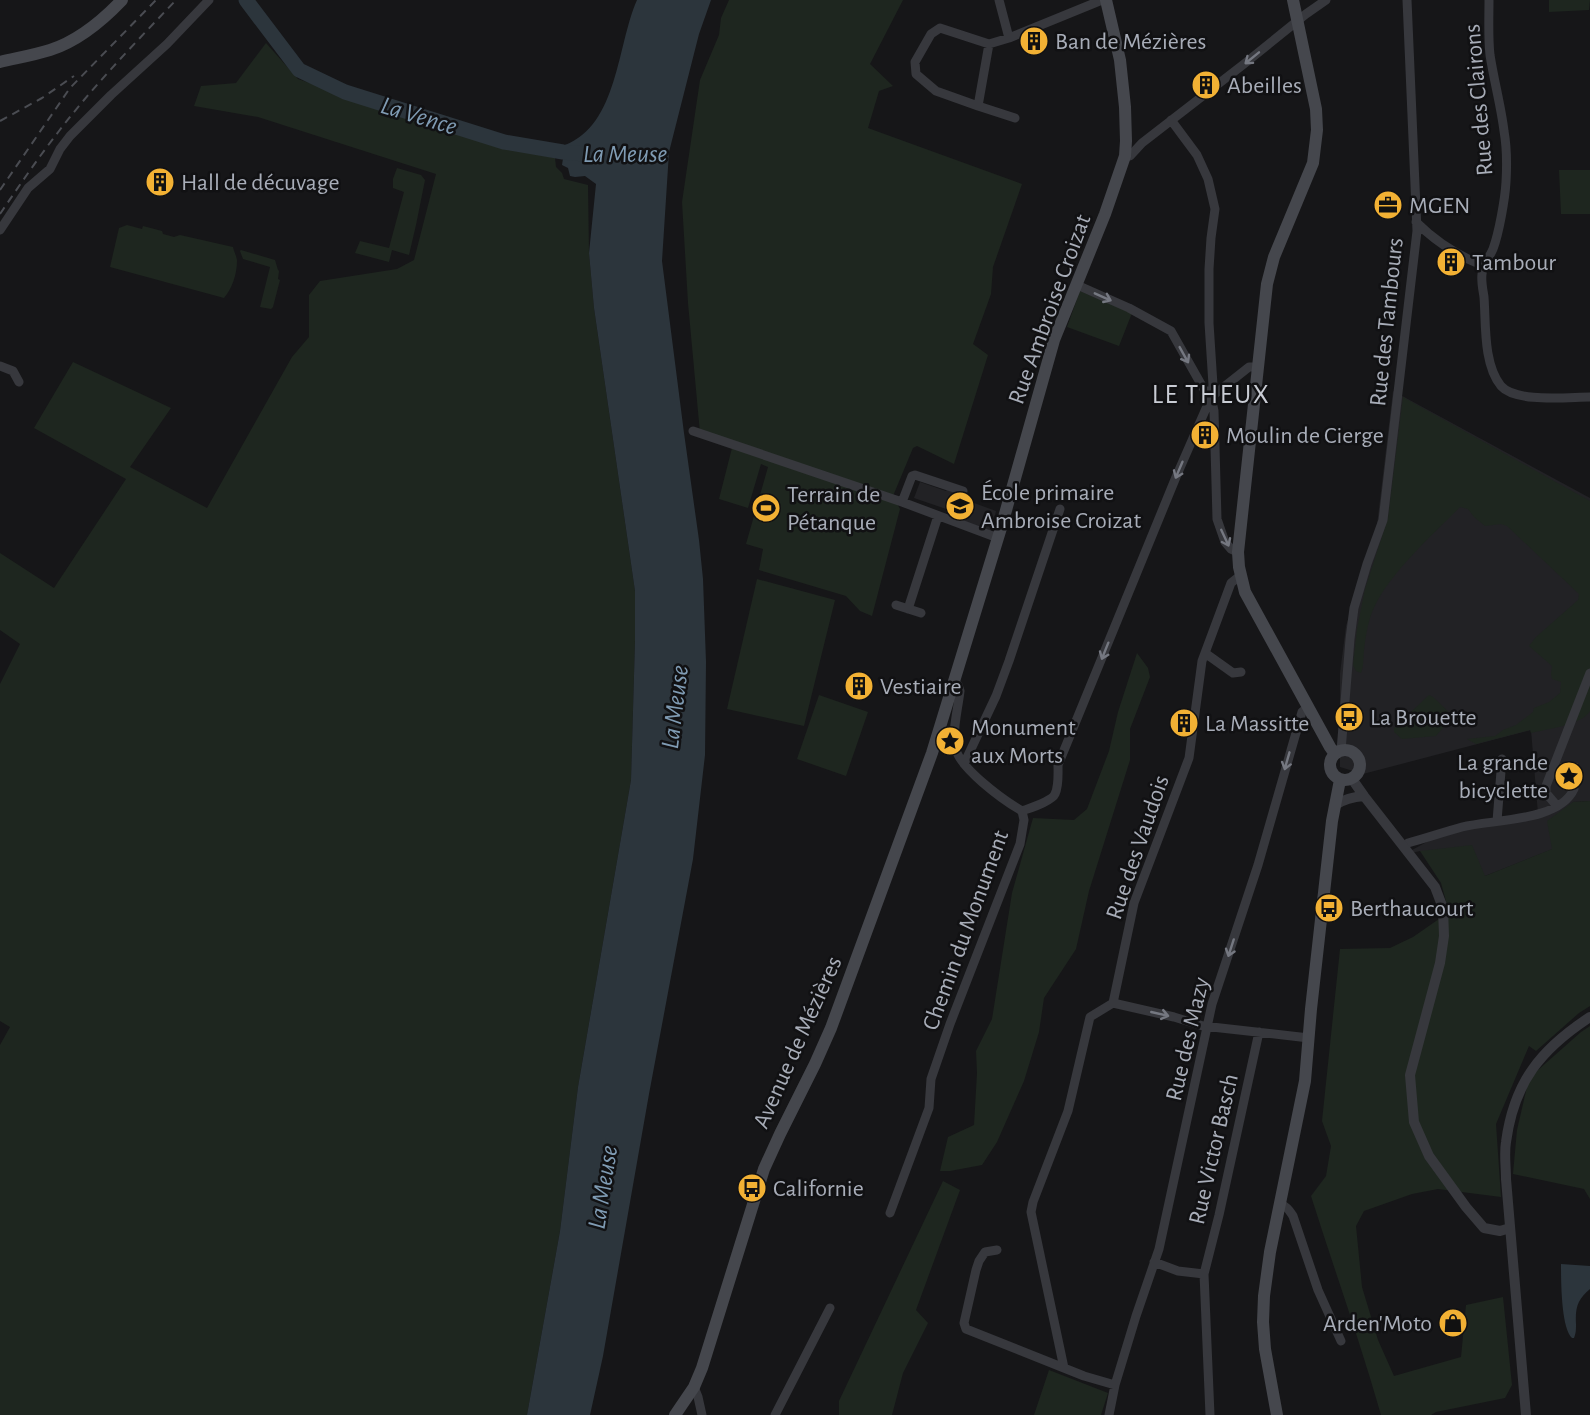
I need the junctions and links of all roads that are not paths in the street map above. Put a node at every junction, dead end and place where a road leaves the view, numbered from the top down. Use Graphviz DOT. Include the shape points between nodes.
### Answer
graph roads {
  1 [pos="122,0"];
  2 [pos="209,0"];
  3 [pos="999,0"];
  4 [pos="1104,0"];
  5 [pos="1293,0"];
  6 [pos="1326,0"];
  7 [pos="1407,0"];
  8 [pos="1490,0"];
  9 [pos="1298,21"];
  10 [pos="1009,38"];
  11 [pos="989,44"];
  12 [pos="0,62"];
  13 [pos="978,106"];
  14 [pos="1016,118"];
  15 [pos="1171,120"];
  16 [pos="1125,156"];
  17 [pos="1416,222"];
  18 [pos="0,230"];
  19 [pos="1436,240"];
  20 [pos="1415,244"];
  21 [pos="1484,266"];
  22 [pos="1077,285"];
  23 [pos="0,366"];
  24 [pos="1257,367"];
  25 [pos="19,382"];
  26 [pos="1590,396"];
  27 [pos="1211,397"];
  28 [pos="693,431"];
  29 [pos="963,491"];
  30 [pos="902,502"];
  31 [pos="1060,509"];
  32 [pos="938,516"];
  33 [pos="998,537"];
  34 [pos="1238,552"];
  35 [pos="1241,575"];
  36 [pos="896,605"];
  37 [pos="908,609"];
  38 [pos="921,613"];
  39 [pos="1205,653"];
  40 [pos="1240,672"];
  41 [pos="1590,673"];
  42 [pos="954,684"];
  43 [pos="1308,707"];
  44 [pos="1338,753"];
  45 [pos="1502,759"];
  46 [pos="964,764"];
  47 [pos="1346,779"];
  48 [pos="1574,789"];
  49 [pos="1364,796"];
  50 [pos="1335,805"];
  51 [pos="1557,806"];
  52 [pos="1022,811"];
  53 [pos="1497,821"];
  54 [pos="1404,846"];
  55 [pos="1113,1003"];
  56 [pos="1590,1017"];
  57 [pos="1207,1026"];
  58 [pos="1259,1032"];
  59 [pos="1309,1038"];
  60 [pos="1280,1204"];
  61 [pos="890,1213"];
  62 [pos="1510,1228"];
  63 [pos="997,1250"];
  64 [pos="1154,1263"];
  65 [pos="1204,1274"];
  66 [pos="830,1308"];
  67 [pos="1341,1341"];
  68 [pos="1064,1368"];
  69 [pos="1115,1385"];
  70 [pos="694,1387"];
  71 [pos="675,1415"];
  72 [pos="702,1415"];
  73 [pos="775,1415"];
  74 [pos="1109,1415"];
  75 [pos="1210,1415"];
  76 [pos="1277,1415"];
  77 [pos="1526,1415"];
  1 -- 12 [label="main road" via="68,42"];
  2 -- 18 [label="street" via="64,143 50,169 28,188"];
  3 -- 10 [label="street"];
  4 -- 10 [label="street"];
  4 -- 16 [label="main road, Rue Ambroise Croizat" via="1120,60"];
  5 -- 9 [label="main road"];
  6 -- 9 [label="street"];
  7 -- 17 [label="street, Rue des Tambours"];
  8 -- 21 [label="street, Rue des Clairons" via="1490,52 1504,131 1506,175 1501,212"];
  9 -- 15 [label="street, one-way"];
  9 -- 24 [label="main road" via="1317,130 1313,163 1274,257"];
  10 -- 11 [label="street"];
  11 -- 13 [label="street"];
  11 -- 13 [label="street" via="940,28 931,34 915,63 916,74 936,91"];
  13 -- 14 [label="street"];
  15 -- 16 [label="street" via="1130,156"];
  15 -- 27 [label="street" via="1197,155 1215,209 1209,269"];
  16 -- 22 [label="main road, Rue Ambroise Croizat"];
  17 -- 19 [label="street"];
  17 -- 20 [label="street, Rue des Tambours"];
  19 -- 20 [label="street"];
  19 -- 21 [label="street"];
  20 -- 44 [label="street, Rue des Tambours" via="1383,520 1354,608"];
  21 -- 26 [label="street, Rue des Clairons" via="1489,355 1502,387 1529,397"];
  22 -- 27 [label="street, one-way" via="1171,331"];
  22 -- 33 [label="main road, Rue Ambroise Croizat" via="1054,340"];
  23 -- 25 [label="street" via="13,371"];
  24 -- 27 [label="street" via="1250,367"];
  24 -- 34 [label="main road"];
  27 -- 34 [label="street, one-way" via="1217,519 1225,542"];
  27 -- 52 [label="street, one-way" via="1058,765 1054,796"];
  28 -- 30 [label="street"];
  29 -- 30 [label="street" via="915,475"];
  30 -- 32 [label="street"];
  31 -- 46 [label="street" via="996,696"];
  32 -- 33 [label="street"];
  32 -- 37 [label="street"];
  33 -- 42 [label="main road, Rue Ambroise Croizat"];
  34 -- 35 [label="main road"];
  35 -- 39 [label="street, Rue des Vaudois" via="1231,583"];
  35 -- 43 [label="main road" via="1245,592"];
  36 -- 37 [label="street"];
  37 -- 38 [label="street"];
  39 -- 40 [label="street" via="1233,673"];
  39 -- 55 [label="street, Rue des Vaudois" via="1189,758 1134,903"];
  41 -- 51 [label="street" via="1546,786 1546,793"];
  42 -- 46 [label="street, Chemin du Monument" via="960,691 954,737"];
  42 -- 70 [label="main road, Avenue de Mézières" via="831,1028 764,1169"];
  43 -- 44 [label="main road"];
  43 -- 57 [label="street, Rue des Mazy, one-way" via="1302,712"];
  44 -- 47 [label="main road" via="1330,768"];
  44 -- 47 [label="main road" via="1350,751 1359,761 1359,771"];
  45 -- 53 [label="street"];
  46 -- 52 [label="street, Chemin du Monument" via="1006,802"];
  47 -- 49 [label="street"];
  47 -- 50 [label="main road"];
  48 -- 51 [label="street"];
  49 -- 50 [label="street"];
  49 -- 54 [label="street"];
  50 -- 59 [label="main road"];
  51 -- 53 [label="street" via="1542,814"];
  52 -- 61 [label="street, Chemin du Monument" via="1020,844 934,1068 929,1108"];
  53 -- 54 [label="street" via="1463,827"];
  54 -- 62 [label="street" via="1435,887 1443,908 1444,927 1440,963 1410,1075 1414,1122 1429,1155 1484,1228"];
  55 -- 57 [label="street, one-way"];
  55 -- 68 [label="street" via="1090,1017 1068,1111 1031,1212"];
  56 -- 62 [label="street" via="1552,1045 1522,1085 1506,1144"];
  57 -- 58 [label="street"];
  57 -- 64 [label="street, Rue des Mazy"];
  58 -- 59 [label="street"];
  58 -- 65 [label="street, Rue Victor Basch"];
  59 -- 60 [label="main road" via="1305,1081"];
  60 -- 67 [label="street" via="1293,1216 1318,1290"];
  60 -- 76 [label="main road" via="1270,1252 1263,1322"];
  62 -- 77 [label="street"];
  63 -- 68 [label="street" via="985,1252 979,1261 964,1323 966,1329"];
  64 -- 65 [label="street"];
  64 -- 69 [label="street, Rue des Mazy"];
  65 -- 75 [label="street, Rue Victor Basch"];
  66 -- 73 [label="street"];
  68 -- 69 [label="street"];
  69 -- 74 [label="street, Rue des Mazy"];
  70 -- 71 [label="main road, Avenue de Mézières"];
  70 -- 72 [label="street"];
}
